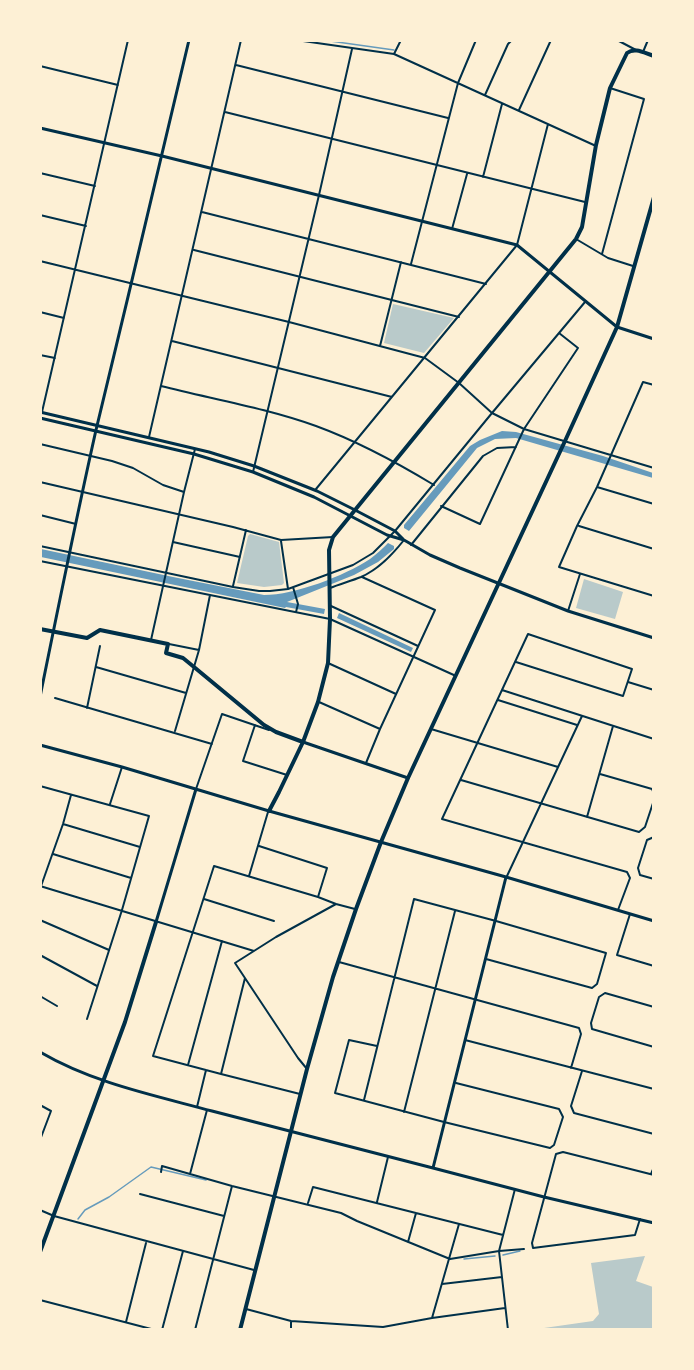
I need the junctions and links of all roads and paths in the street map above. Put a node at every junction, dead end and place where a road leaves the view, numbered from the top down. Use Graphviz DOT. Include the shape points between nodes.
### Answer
graph roads {
  1 [pos="128,40"];
  2 [pos="189,40"];
  3 [pos="241,40"];
  4 [pos="296,40"];
  5 [pos="401,40"];
  6 [pos="476,40"];
  7 [pos="512,40"];
  8 [pos="551,40"];
  9 [pos="617,40"];
  10 [pos="648,40"];
  11 [pos="316,42"];
  12 [pos="352,49"];
  13 [pos="636,50"];
  14 [pos="643,52"];
  15 [pos="394,54"];
  16 [pos="654,56"];
  17 [pos="235,65"];
  18 [pos="40,66"];
  19 [pos="458,82"];
  20 [pos="118,85"];
  21 [pos="610,88"];
  22 [pos="342,91"];
  23 [pos="485,95"];
  24 [pos="502,103"];
  25 [pos="519,110"];
  26 [pos="225,112"];
  27 [pos="448,118"];
  28 [pos="548,124"];
  29 [pos="40,128"];
  30 [pos="331,139"];
  31 [pos="105,144"];
  32 [pos="596,146"];
  33 [pos="162,156"];
  34 [pos="436,165"];
  35 [pos="212,169"];
  36 [pos="40,173"];
  37 [pos="467,173"];
  38 [pos="483,177"];
  39 [pos="95,186"];
  40 [pos="532,189"];
  41 [pos="318,195"];
  42 [pos="654,197"];
  43 [pos="585,202"];
  44 [pos="202,212"];
  45 [pos="40,215"];
  46 [pos="651,215"];
  47 [pos="421,222"];
  48 [pos="86,226"];
  49 [pos="452,229"];
  50 [pos="308,239"];
  51 [pos="576,239"];
  52 [pos="517,245"];
  53 [pos="193,250"];
  54 [pos="602,254"];
  55 [pos="40,261"];
  56 [pos="401,262"];
  57 [pos="411,264"];
  58 [pos="634,266"];
  59 [pos="75,270"];
  60 [pos="549,273"];
  61 [pos="299,276"];
  62 [pos="132,283"];
  63 [pos="486,284"];
  64 [pos="182,296"];
  65 [pos="391,300"];
  66 [pos="585,302"];
  67 [pos="40,312"];
  68 [pos="459,317"];
  69 [pos="64,318"];
  70 [pos="289,322"];
  71 [pos="617,327"];
  72 [pos="559,333"];
  73 [pos="654,339"];
  74 [pos="172,341"];
  75 [pos="380,346"];
  76 [pos="40,355"];
  77 [pos="55,358"];
  78 [pos="425,358"];
  79 [pos="278,368"];
  80 [pos="459,383"];
  81 [pos="654,385"];
  82 [pos="161,386"];
  83 [pos="392,397"];
  84 [pos="41,412"];
  85 [pos="267,412"];
  86 [pos="492,413"];
  87 [pos="40,418"];
  88 [pos="98,424"];
  89 [pos="523,430"];
  90 [pos="96,432"];
  91 [pos="149,437"];
  92 [pos="355,442"];
  93 [pos="564,442"];
  94 [pos="40,444"];
  95 [pos="516,447"];
  96 [pos="195,448"];
  97 [pos="194,454"];
  98 [pos="610,456"];
  99 [pos="91,457"];
  100 [pos="394,461"];
  101 [pos="254,466"];
  102 [pos="653,466"];
  103 [pos="253,472"];
  104 [pos="40,482"];
  105 [pos="434,484"];
  106 [pos="597,487"];
  107 [pos="315,490"];
  108 [pos="83,492"];
  109 [pos="184,492"];
  110 [pos="654,504"];
  111 [pos="441,506"];
  112 [pos="354,510"];
  113 [pos="40,515"];
  114 [pos="179,515"];
  115 [pos="350,515"];
  116 [pos="76,524"];
  117 [pos="578,526"];
  118 [pos="246,530"];
  119 [pos="395,531"];
  120 [pos="390,536"];
  121 [pos="333,537"];
  122 [pos="281,540"];
  123 [pos="404,540"];
  124 [pos="173,542"];
  125 [pos="411,545"];
  126 [pos="40,546"];
  127 [pos="654,549"];
  128 [pos="70,552"];
  129 [pos="240,557"];
  130 [pos="40,561"];
  131 [pos="67,566"];
  132 [pos="166,572"];
  133 [pos="580,574"];
  134 [pos="329,575"];
  135 [pos="362,577"];
  136 [pos="499,583"];
  137 [pos="163,585"];
  138 [pos="233,586"];
  139 [pos="329,587"];
  140 [pos="293,588"];
  141 [pos="288,589"];
  142 [pos="210,595"];
  143 [pos="654,596"];
  144 [pos="330,608"];
  145 [pos="297,611"];
  146 [pos="568,611"];
  147 [pos="330,618"];
  148 [pos="40,629"];
  149 [pos="54,632"];
  150 [pos="654,638"];
  151 [pos="151,640"];
  152 [pos="168,644"];
  153 [pos="100,646"];
  154 [pos="418,646"];
  155 [pos="199,650"];
  156 [pos="414,657"];
  157 [pos="516,662"];
  158 [pos="328,663"];
  159 [pos="96,667"];
  160 [pos="194,667"];
  161 [pos="456,676"];
  162 [pos="628,682"];
  163 [pos="502,690"];
  164 [pos="654,690"];
  165 [pos="186,693"];
  166 [pos="396,693"];
  167 [pos="40,697"];
  168 [pos="55,698"];
  169 [pos="498,700"];
  170 [pos="318,702"];
  171 [pos="87,708"];
  172 [pos="582,716"];
  173 [pos="255,725"];
  174 [pos="577,725"];
  175 [pos="613,726"];
  176 [pos="380,729"];
  177 [pos="431,729"];
  178 [pos="175,732"];
  179 [pos="276,732"];
  180 [pos="654,739"];
  181 [pos="303,741"];
  182 [pos="477,743"];
  183 [pos="212,744"];
  184 [pos="40,745"];
  185 [pos="366,763"];
  186 [pos="122,767"];
  187 [pos="558,767"];
  188 [pos="600,774"];
  189 [pos="287,775"];
  190 [pos="408,778"];
  191 [pos="461,780"];
  192 [pos="40,786"];
  193 [pos="196,789"];
  194 [pos="71,794"];
  195 [pos="654,794"];
  196 [pos="654,800"];
  197 [pos="541,804"];
  198 [pos="110,805"];
  199 [pos="269,811"];
  200 [pos="587,817"];
  201 [pos="63,824"];
  202 [pos="654,837"];
  203 [pos="381,842"];
  204 [pos="523,843"];
  205 [pos="259,846"];
  206 [pos="140,847"];
  207 [pos="53,854"];
  208 [pos="249,876"];
  209 [pos="506,877"];
  210 [pos="131,878"];
  211 [pos="654,879"];
  212 [pos="41,887"];
  213 [pos="318,897"];
  214 [pos="204,899"];
  215 [pos="336,904"];
  216 [pos="356,909"];
  217 [pos="122,910"];
  218 [pos="455,910"];
  219 [pos="618,910"];
  220 [pos="630,914"];
  221 [pos="40,920"];
  222 [pos="274,921"];
  223 [pos="496,921"];
  224 [pos="654,921"];
  225 [pos="156,922"];
  226 [pos="192,933"];
  227 [pos="222,941"];
  228 [pos="109,950"];
  229 [pos="254,951"];
  230 [pos="40,955"];
  231 [pos="486,958"];
  232 [pos="338,962"];
  233 [pos="654,966"];
  234 [pos="245,978"];
  235 [pos="395,978"];
  236 [pos="97,986"];
  237 [pos="436,989"];
  238 [pos="40,996"];
  239 [pos="475,999"];
  240 [pos="57,1006"];
  241 [pos="654,1007"];
  242 [pos="87,1019"];
  243 [pos="465,1040"];
  244 [pos="377,1046"];
  245 [pos="654,1047"];
  246 [pos="40,1052"];
  247 [pos="188,1065"];
  248 [pos="571,1068"];
  249 [pos="307,1069"];
  250 [pos="206,1070"];
  251 [pos="582,1071"];
  252 [pos="220,1074"];
  253 [pos="104,1081"];
  254 [pos="454,1083"];
  255 [pos="654,1089"];
  256 [pos="300,1094"];
  257 [pos="364,1100"];
  258 [pos="40,1105"];
  259 [pos="196,1107"];
  260 [pos="207,1109"];
  261 [pos="404,1112"];
  262 [pos="444,1122"];
  263 [pos="291,1131"];
  264 [pos="654,1134"];
  265 [pos="41,1139"];
  266 [pos="388,1157"];
  267 [pos="654,1167"];
  268 [pos="433,1168"];
  269 [pos="161,1170"];
  270 [pos="190,1174"];
  271 [pos="652,1174"];
  272 [pos="232,1186"];
  273 [pos="515,1190"];
  274 [pos="140,1194"];
  275 [pos="274,1196"];
  276 [pos="544,1197"];
  277 [pos="376,1202"];
  278 [pos="307,1204"];
  279 [pos="40,1210"];
  280 [pos="416,1213"];
  281 [pos="54,1216"];
  282 [pos="224,1216"];
  283 [pos="640,1220"];
  284 [pos="654,1223"];
  285 [pos="459,1224"];
  286 [pos="503,1235"];
  287 [pos="146,1242"];
  288 [pos="408,1242"];
  289 [pos="524,1249"];
  290 [pos="183,1251"];
  291 [pos="498,1251"];
  292 [pos="40,1252"];
  293 [pos="450,1259"];
  294 [pos="214,1260"];
  295 [pos="255,1270"];
  296 [pos="502,1276"];
  297 [pos="442,1284"];
  298 [pos="40,1300"];
  299 [pos="505,1308"];
  300 [pos="246,1309"];
  301 [pos="432,1318"];
  302 [pos="291,1321"];
  303 [pos="126,1322"];
  304 [pos="383,1328"];
  305 [pos="155,1329"];
  306 [pos="162,1329"];
  307 [pos="195,1329"];
  308 [pos="240,1329"];
  309 [pos="291,1329"];
  310 [pos="508,1329"];
  1 -- 20 [label="street"];
  2 -- 33 [label="street"];
  3 -- 17 [label="street"];
  4 -- 11 [label="street"];
  5 -- 15 [label="street"];
  6 -- 19 [label="street"];
  7 -- 23 [label="street"];
  8 -- 25 [label="street"];
  9 -- 13 [label="street"];
  10 -- 14 [label="street"];
  11 -- 12 [label="street"];
  12 -- 15 [label="street"];
  12 -- 22 [label="street"];
  13 -- 14 [label="main road"];
  13 -- 21 [label="main road" via="627,53"];
  14 -- 16 [label="main road"];
  15 -- 19 [label="street"];
  17 -- 22 [label="street"];
  17 -- 26 [label="street"];
  18 -- 20 [label="street"];
  19 -- 23 [label="street"];
  19 -- 27 [label="street"];
  20 -- 31 [label="street"];
  21 -- 32 [label="main road"];
  21 -- 54 [label="street" via="644,99"];
  22 -- 27 [label="street"];
  22 -- 30 [label="street"];
  23 -- 24 [label="street"];
  24 -- 25 [label="street"];
  24 -- 38 [label="street"];
  25 -- 28 [label="street"];
  26 -- 30 [label="street"];
  26 -- 35 [label="street"];
  27 -- 34 [label="street"];
  28 -- 32 [label="street"];
  28 -- 40 [label="street"];
  29 -- 31 [label="street"];
  30 -- 34 [label="street"];
  30 -- 41 [label="street"];
  31 -- 33 [label="street"];
  31 -- 39 [label="street"];
  32 -- 43 [label="main road"];
  33 -- 35 [label="street"];
  33 -- 62 [label="street"];
  34 -- 37 [label="street"];
  34 -- 47 [label="street"];
  35 -- 41 [label="street"];
  35 -- 44 [label="street"];
  36 -- 39 [label="street"];
  37 -- 38 [label="street"];
  37 -- 49 [label="street"];
  38 -- 40 [label="street"];
  39 -- 48 [label="street"];
  40 -- 43 [label="street"];
  40 -- 52 [label="street"];
  41 -- 47 [label="street"];
  41 -- 50 [label="street"];
  42 -- 46 [label="main road"];
  43 -- 51 [label="main road"];
  44 -- 50 [label="street"];
  44 -- 53 [label="street"];
  45 -- 48 [label="street"];
  46 -- 58 [label="main road"];
  47 -- 49 [label="street"];
  47 -- 57 [label="street"];
  48 -- 59 [label="street"];
  49 -- 52 [label="street"];
  50 -- 56 [label="street"];
  50 -- 61 [label="street"];
  51 -- 54 [label="street"];
  51 -- 60 [label="main road"];
  52 -- 60 [label="street"];
  52 -- 63 [label="street"];
  53 -- 61 [label="street"];
  53 -- 64 [label="street"];
  54 -- 58 [label="street"];
  55 -- 59 [label="street"];
  56 -- 57 [label="street"];
  56 -- 65 [label="street"];
  57 -- 63 [label="street"];
  58 -- 71 [label="main road"];
  59 -- 62 [label="street"];
  59 -- 69 [label="street"];
  60 -- 66 [label="street"];
  60 -- 80 [label="main road"];
  61 -- 65 [label="street"];
  61 -- 70 [label="street"];
  62 -- 64 [label="street"];
  62 -- 88 [label="street"];
  63 -- 68 [label="street"];
  64 -- 70 [label="street"];
  64 -- 74 [label="street"];
  65 -- 68 [label="street"];
  65 -- 75 [label="street"];
  66 -- 71 [label="street"];
  66 -- 72 [label="street"];
  67 -- 69 [label="street"];
  68 -- 78 [label="street"];
  69 -- 77 [label="street"];
  70 -- 75 [label="street"];
  70 -- 79 [label="street"];
  71 -- 73 [label="street"];
  71 -- 93 [label="main road"];
  72 -- 86 [label="street"];
  72 -- 89 [label="street" via="578,348"];
  74 -- 79 [label="street"];
  74 -- 82 [label="street"];
  75 -- 78 [label="street"];
  76 -- 77 [label="street"];
  77 -- 84 [label="street"];
  78 -- 80 [label="street"];
  78 -- 83 [label="street"];
  79 -- 83 [label="street"];
  79 -- 85 [label="street"];
  80 -- 86 [label="street"];
  80 -- 100 [label="main road"];
  81 -- 98 [label="street" via="643,382"];
  82 -- 85 [label="street"];
  82 -- 91 [label="street"];
  83 -- 92 [label="street"];
  84 -- 88 [label="street"];
  85 -- 92 [label="street"];
  85 -- 101 [label="street"];
  86 -- 89 [label="street"];
  86 -- 105 [label="street"];
  87 -- 90 [label="street"];
  88 -- 90 [label="street"];
  88 -- 91 [label="street"];
  89 -- 93 [label="street"];
  89 -- 95 [label="street"];
  90 -- 97 [label="street"];
  90 -- 99 [label="street"];
  91 -- 96 [label="street"];
  92 -- 100 [label="street"];
  92 -- 107 [label="street"];
  93 -- 98 [label="street"];
  93 -- 136 [label="main road"];
  94 -- 99 [label="street"];
  95 -- 111 [label="street" via="497,448 483,456"];
  95 -- 111 [label="street" via="480,524"];
  96 -- 97 [label="street"];
  96 -- 101 [label="street"];
  97 -- 103 [label="street"];
  97 -- 109 [label="street"];
  98 -- 102 [label="street"];
  98 -- 106 [label="street"];
  99 -- 108 [label="street"];
  99 -- 109 [label="street" via="133,468"];
  100 -- 105 [label="street"];
  100 -- 112 [label="main road"];
  101 -- 103 [label="street"];
  101 -- 107 [label="street"];
  103 -- 115 [label="street"];
  104 -- 108 [label="street"];
  105 -- 119 [label="street"];
  106 -- 110 [label="street"];
  106 -- 117 [label="street"];
  107 -- 112 [label="street"];
  108 -- 114 [label="street"];
  108 -- 116 [label="street"];
  109 -- 114 [label="street"];
  111 -- 125 [label="street"];
  112 -- 115 [label="main road"];
  112 -- 119 [label="street"];
  113 -- 116 [label="street"];
  114 -- 118 [label="street"];
  114 -- 124 [label="street"];
  115 -- 120 [label="street"];
  115 -- 121 [label="main road"];
  116 -- 128 [label="street"];
  117 -- 127 [label="street"];
  117 -- 133 [label="street" via="559,567"];
  118 -- 122 [label="street"];
  118 -- 129 [label="street"];
  119 -- 120 [label="street"];
  119 -- 123 [label="street"];
  120 -- 123 [label="street"];
  120 -- 134 [label="street" via="373,553"];
  121 -- 122 [label="street"];
  121 -- 134 [label="main road"];
  122 -- 141 [label="street"];
  123 -- 125 [label="street"];
  123 -- 135 [label="street" via="394,554"];
  124 -- 129 [label="street"];
  124 -- 132 [label="street"];
  125 -- 136 [label="street"];
  126 -- 128 [label="street"];
  128 -- 131 [label="street"];
  128 -- 132 [label="street"];
  129 -- 138 [label="street"];
  130 -- 131 [label="street"];
  131 -- 137 [label="street"];
  131 -- 149 [label="street"];
  132 -- 137 [label="street"];
  132 -- 138 [label="street"];
  133 -- 143 [label="street"];
  133 -- 146 [label="street"];
  134 -- 139 [label="main road"];
  134 -- 140 [label="street"];
  135 -- 139 [label="street"];
  135 -- 154 [label="street" via="435,610"];
  136 -- 146 [label="street"];
  136 -- 161 [label="main road"];
  137 -- 142 [label="street"];
  137 -- 151 [label="street"];
  138 -- 141 [label="street" via="259,591"];
  139 -- 144 [label="main road"];
  140 -- 141 [label="street"];
  140 -- 145 [label="street"];
  142 -- 145 [label="street"];
  142 -- 155 [label="street"];
  144 -- 147 [label="main road"];
  144 -- 154 [label="street"];
  145 -- 147 [label="street"];
  146 -- 150 [label="street"];
  147 -- 156 [label="street"];
  147 -- 158 [label="main road"];
  148 -- 149 [label="main road"];
  149 -- 151 [label="main road" via="87,638 100,630"];
  149 -- 167 [label="street"];
  151 -- 152 [label="main road"];
  152 -- 155 [label="street"];
  152 -- 160 [label="main road" via="166,653 183,658"];
  153 -- 159 [label="street"];
  154 -- 156 [label="street"];
  155 -- 160 [label="street"];
  156 -- 161 [label="street"];
  156 -- 166 [label="street"];
  157 -- 162 [label="street" via="623,696"];
  157 -- 162 [label="street" via="528,634 632,669"];
  157 -- 163 [label="street"];
  158 -- 166 [label="street"];
  158 -- 170 [label="main road"];
  159 -- 165 [label="street"];
  159 -- 171 [label="street"];
  160 -- 165 [label="street"];
  160 -- 179 [label="main road"];
  161 -- 177 [label="main road"];
  162 -- 164 [label="street"];
  163 -- 169 [label="street"];
  163 -- 172 [label="street"];
  165 -- 178 [label="street"];
  166 -- 176 [label="street"];
  168 -- 171 [label="street"];
  169 -- 174 [label="street"];
  169 -- 182 [label="street"];
  170 -- 176 [label="street"];
  170 -- 181 [label="main road"];
  171 -- 178 [label="street"];
  172 -- 174 [label="street"];
  172 -- 175 [label="street"];
  173 -- 179 [label="street"];
  173 -- 183 [label="street" via="222,714"];
  173 -- 189 [label="street" via="243,761"];
  174 -- 187 [label="street"];
  175 -- 180 [label="street"];
  175 -- 188 [label="street"];
  176 -- 185 [label="street"];
  177 -- 182 [label="street"];
  177 -- 190 [label="main road"];
  178 -- 183 [label="street"];
  179 -- 181 [label="main road"];
  181 -- 185 [label="street"];
  181 -- 189 [label="main road"];
  182 -- 187 [label="street"];
  182 -- 191 [label="street"];
  183 -- 193 [label="street"];
  184 -- 186 [label="street"];
  185 -- 190 [label="street"];
  186 -- 193 [label="street"];
  186 -- 198 [label="street"];
  187 -- 197 [label="street"];
  188 -- 195 [label="street" via="652,789"];
  188 -- 200 [label="street"];
  189 -- 199 [label="main road"];
  190 -- 203 [label="main road"];
  191 -- 197 [label="street"];
  191 -- 204 [label="street" via="442,819"];
  192 -- 194 [label="street"];
  193 -- 199 [label="street"];
  193 -- 225 [label="street"];
  194 -- 198 [label="street"];
  194 -- 201 [label="street"];
  196 -- 200 [label="street" via="645,827 639,832"];
  197 -- 200 [label="street"];
  197 -- 204 [label="street"];
  198 -- 206 [label="street" via="148,816"];
  199 -- 203 [label="street"];
  199 -- 205 [label="street"];
  201 -- 206 [label="street"];
  201 -- 207 [label="street"];
  202 -- 211 [label="street" via="646,840 638,868 640,875"];
  203 -- 209 [label="street"];
  203 -- 216 [label="main road"];
  204 -- 209 [label="street"];
  204 -- 219 [label="street" via="627,872 630,878"];
  205 -- 208 [label="street"];
  205 -- 213 [label="street" via="327,868"];
  206 -- 210 [label="street"];
  207 -- 210 [label="street"];
  207 -- 212 [label="street"];
  208 -- 213 [label="street"];
  208 -- 214 [label="street" via="214,866"];
  209 -- 219 [label="street"];
  209 -- 223 [label="street"];
  210 -- 217 [label="street"];
  212 -- 217 [label="street"];
  213 -- 215 [label="street"];
  214 -- 222 [label="street"];
  214 -- 226 [label="street"];
  215 -- 216 [label="street"];
  215 -- 229 [label="street"];
  216 -- 232 [label="main road"];
  217 -- 225 [label="street"];
  217 -- 228 [label="street"];
  218 -- 223 [label="street"];
  218 -- 235 [label="street" via="414,899"];
  218 -- 237 [label="street"];
  219 -- 220 [label="street"];
  220 -- 224 [label="street"];
  220 -- 233 [label="street" via="617,955"];
  221 -- 228 [label="street"];
  223 -- 231 [label="street"];
  223 -- 231 [label="street" via="606,953 597,984 592,988"];
  225 -- 226 [label="street"];
  225 -- 253 [label="main road"];
  226 -- 227 [label="street"];
  226 -- 247 [label="street" via="153,1056"];
  227 -- 229 [label="street"];
  227 -- 247 [label="street"];
  228 -- 236 [label="street"];
  229 -- 234 [label="street" via="236,963"];
  230 -- 236 [label="street"];
  231 -- 239 [label="street"];
  232 -- 235 [label="street"];
  232 -- 249 [label="main road"];
  234 -- 249 [label="street"];
  234 -- 252 [label="street"];
  235 -- 237 [label="street"];
  235 -- 244 [label="street"];
  236 -- 242 [label="street"];
  237 -- 239 [label="street"];
  237 -- 261 [label="street"];
  238 -- 240 [label="street"];
  239 -- 243 [label="street"];
  239 -- 248 [label="street" via="579,1028 581,1034"];
  241 -- 245 [label="street" via="605,993 599,997 591,1023 592,1029"];
  243 -- 248 [label="street"];
  243 -- 254 [label="street"];
  244 -- 257 [label="street"];
  244 -- 257 [label="street" via="349,1040 335,1093"];
  246 -- 253 [label="street"];
  247 -- 250 [label="street"];
  248 -- 251 [label="street"];
  249 -- 256 [label="main road"];
  250 -- 252 [label="street"];
  250 -- 259 [label="street"];
  251 -- 255 [label="street"];
  251 -- 264 [label="street" via="571,1106 574,1113"];
  252 -- 256 [label="street"];
  253 -- 259 [label="street"];
  253 -- 281 [label="main road"];
  254 -- 262 [label="street"];
  254 -- 262 [label="street" via="559,1109 563,1117 550,1148"];
  256 -- 263 [label="main road"];
  257 -- 261 [label="street"];
  258 -- 265 [label="street" via="51,1111"];
  259 -- 260 [label="street"];
  260 -- 263 [label="street"];
  260 -- 270 [label="street"];
  261 -- 262 [label="street"];
  262 -- 268 [label="street"];
  263 -- 266 [label="street"];
  263 -- 275 [label="main road"];
  266 -- 268 [label="street"];
  266 -- 277 [label="street"];
  267 -- 271 [label="street"];
  268 -- 273 [label="street"];
  269 -- 270 [label="street" via="162,1166"];
  270 -- 272 [label="street"];
  271 -- 276 [label="street" via="563,1152 556,1154"];
  272 -- 275 [label="street"];
  272 -- 282 [label="street"];
  273 -- 276 [label="street"];
  273 -- 286 [label="street"];
  274 -- 282 [label="street"];
  275 -- 278 [label="street"];
  275 -- 295 [label="main road"];
  276 -- 283 [label="street"];
  276 -- 283 [label="street" via="533,1248 635,1235"];
  277 -- 278 [label="street" via="312,1187"];
  277 -- 280 [label="street"];
  278 -- 288 [label="street" via="341,1213"];
  279 -- 281 [label="street"];
  280 -- 285 [label="street"];
  280 -- 288 [label="street"];
  281 -- 287 [label="street"];
  281 -- 292 [label="main road"];
  282 -- 294 [label="street"];
  283 -- 284 [label="street"];
  285 -- 286 [label="street"];
  285 -- 293 [label="street"];
  286 -- 291 [label="street"];
  287 -- 290 [label="street"];
  287 -- 303 [label="street"];
  288 -- 293 [label="street"];
  289 -- 291 [label="street"];
  290 -- 294 [label="street"];
  290 -- 306 [label="street"];
  291 -- 293 [label="street"];
  291 -- 296 [label="street"];
  293 -- 297 [label="street"];
  294 -- 295 [label="street"];
  294 -- 307 [label="street"];
  295 -- 300 [label="main road"];
  296 -- 297 [label="street"];
  296 -- 299 [label="street"];
  297 -- 301 [label="street"];
  298 -- 303 [label="street"];
  299 -- 301 [label="street"];
  299 -- 310 [label="street"];
  300 -- 302 [label="street"];
  300 -- 308 [label="main road"];
  301 -- 304 [label="street"];
  302 -- 304 [label="street"];
  302 -- 309 [label="street"];
  303 -- 305 [label="street"];
}
